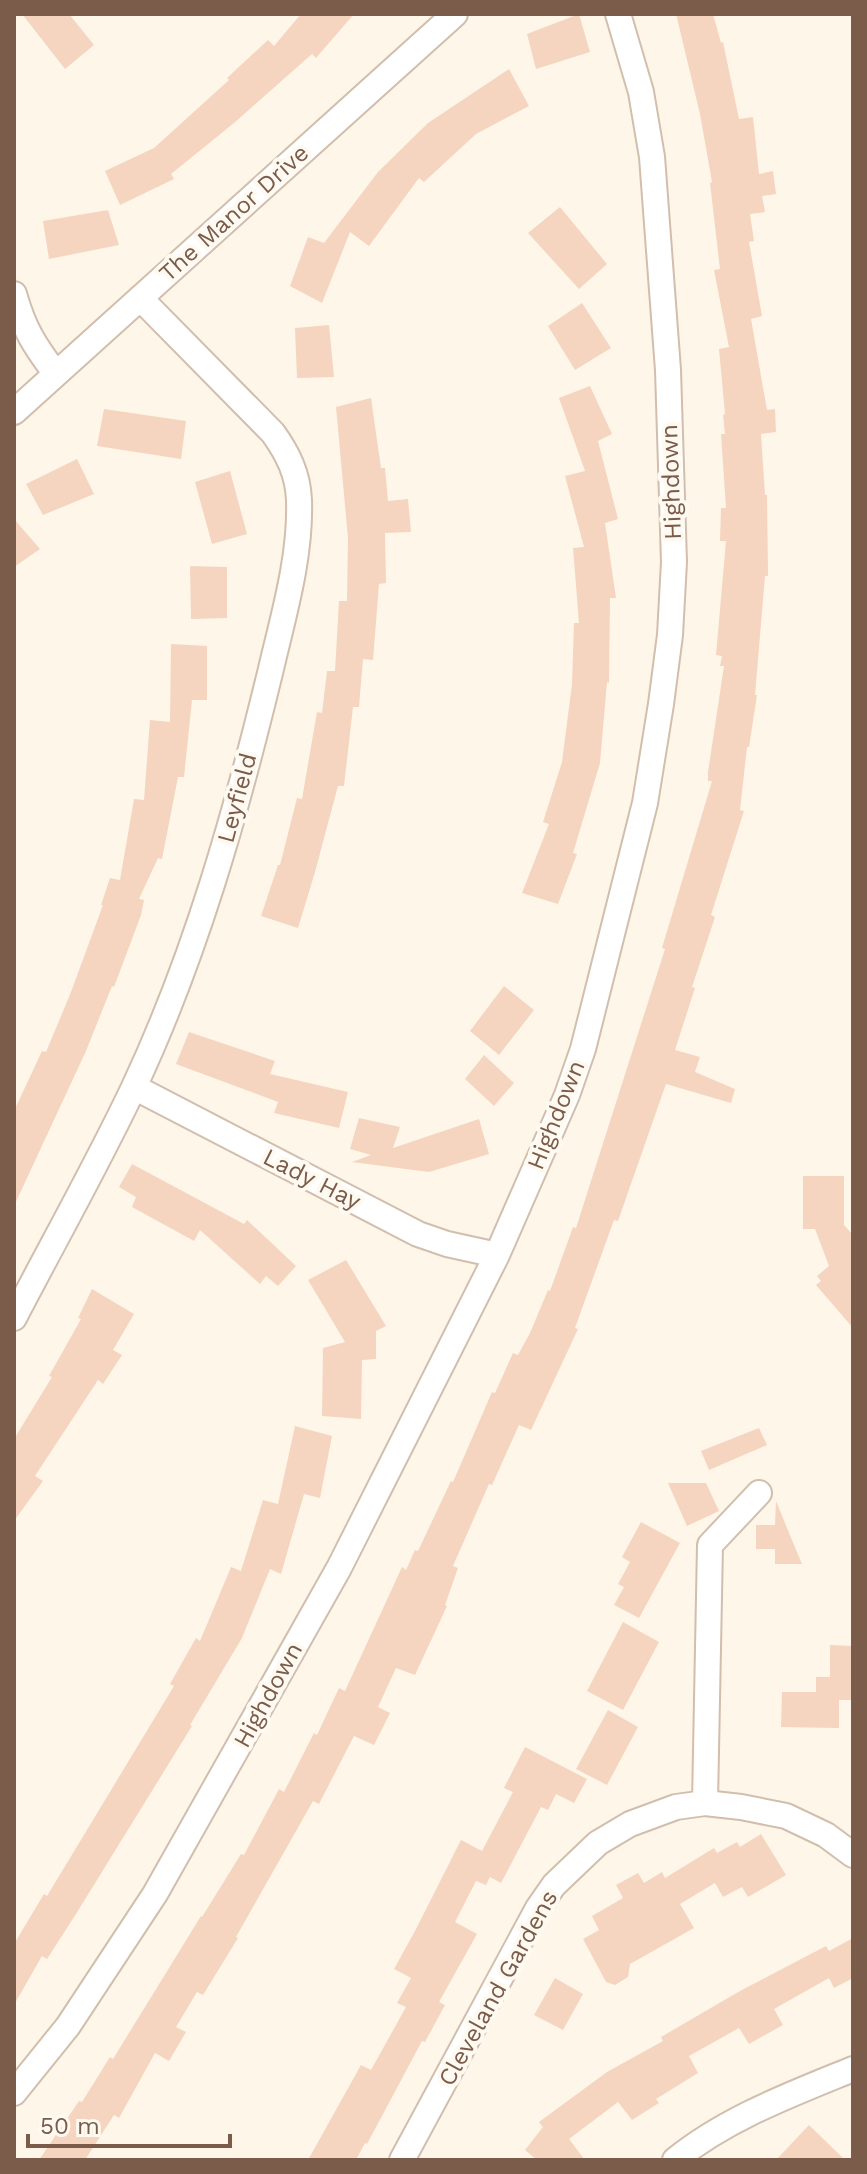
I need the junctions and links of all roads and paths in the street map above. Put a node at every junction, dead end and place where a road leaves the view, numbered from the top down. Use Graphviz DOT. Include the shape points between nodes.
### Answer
graph roads {
  1 [pos="455,14"];
  2 [pos="618,14"];
  3 [pos="14,294"];
  4 [pos="140,298"];
  5 [pos="56,374"];
  6 [pos="14,412"];
  7 [pos="134,1087"];
  8 [pos="497,1255"];
  9 [pos="14,1318"];
  10 [pos="759,1493"];
  11 [pos="705,1803"];
  12 [pos="853,1855"];
  13 [pos="853,2069"];
  14 [pos="14,2093"];
  15 [pos="402,2160"];
  16 [pos="675,2160"];
  1 -- 4 [label="street, The Manor Drive"];
  2 -- 8 [label="street, Highdown" via="641,92 652,157 668,370 674,562 670,635 645,803 583,1049"];
  3 -- 5 [label="street" via="33,345"];
  4 -- 5 [label="street, The Manor Drive"];
  4 -- 7 [label="street, Leyfield" via="248,406 288,454 296,475 299,524 289,593 226,839 183,967"];
  5 -- 6 [label="street, The Manor Drive"];
  7 -- 8 [label="street, Lady Hay" via="418,1234"];
  7 -- 9 [label="street, Leyfield"];
  8 -- 14 [label="street, Highdown" via="339,1568 155,1894 68,2026"];
  10 -- 11 [label="street" via="710,1545"];
  11 -- 12 [label="street, Cleveland Gardens" via="786,1816"];
  11 -- 15 [label="street, Cleveland Gardens" via="630,1824 598,1843 554,1885"];
  13 -- 16 [label="street" via="770,2104"];
}
